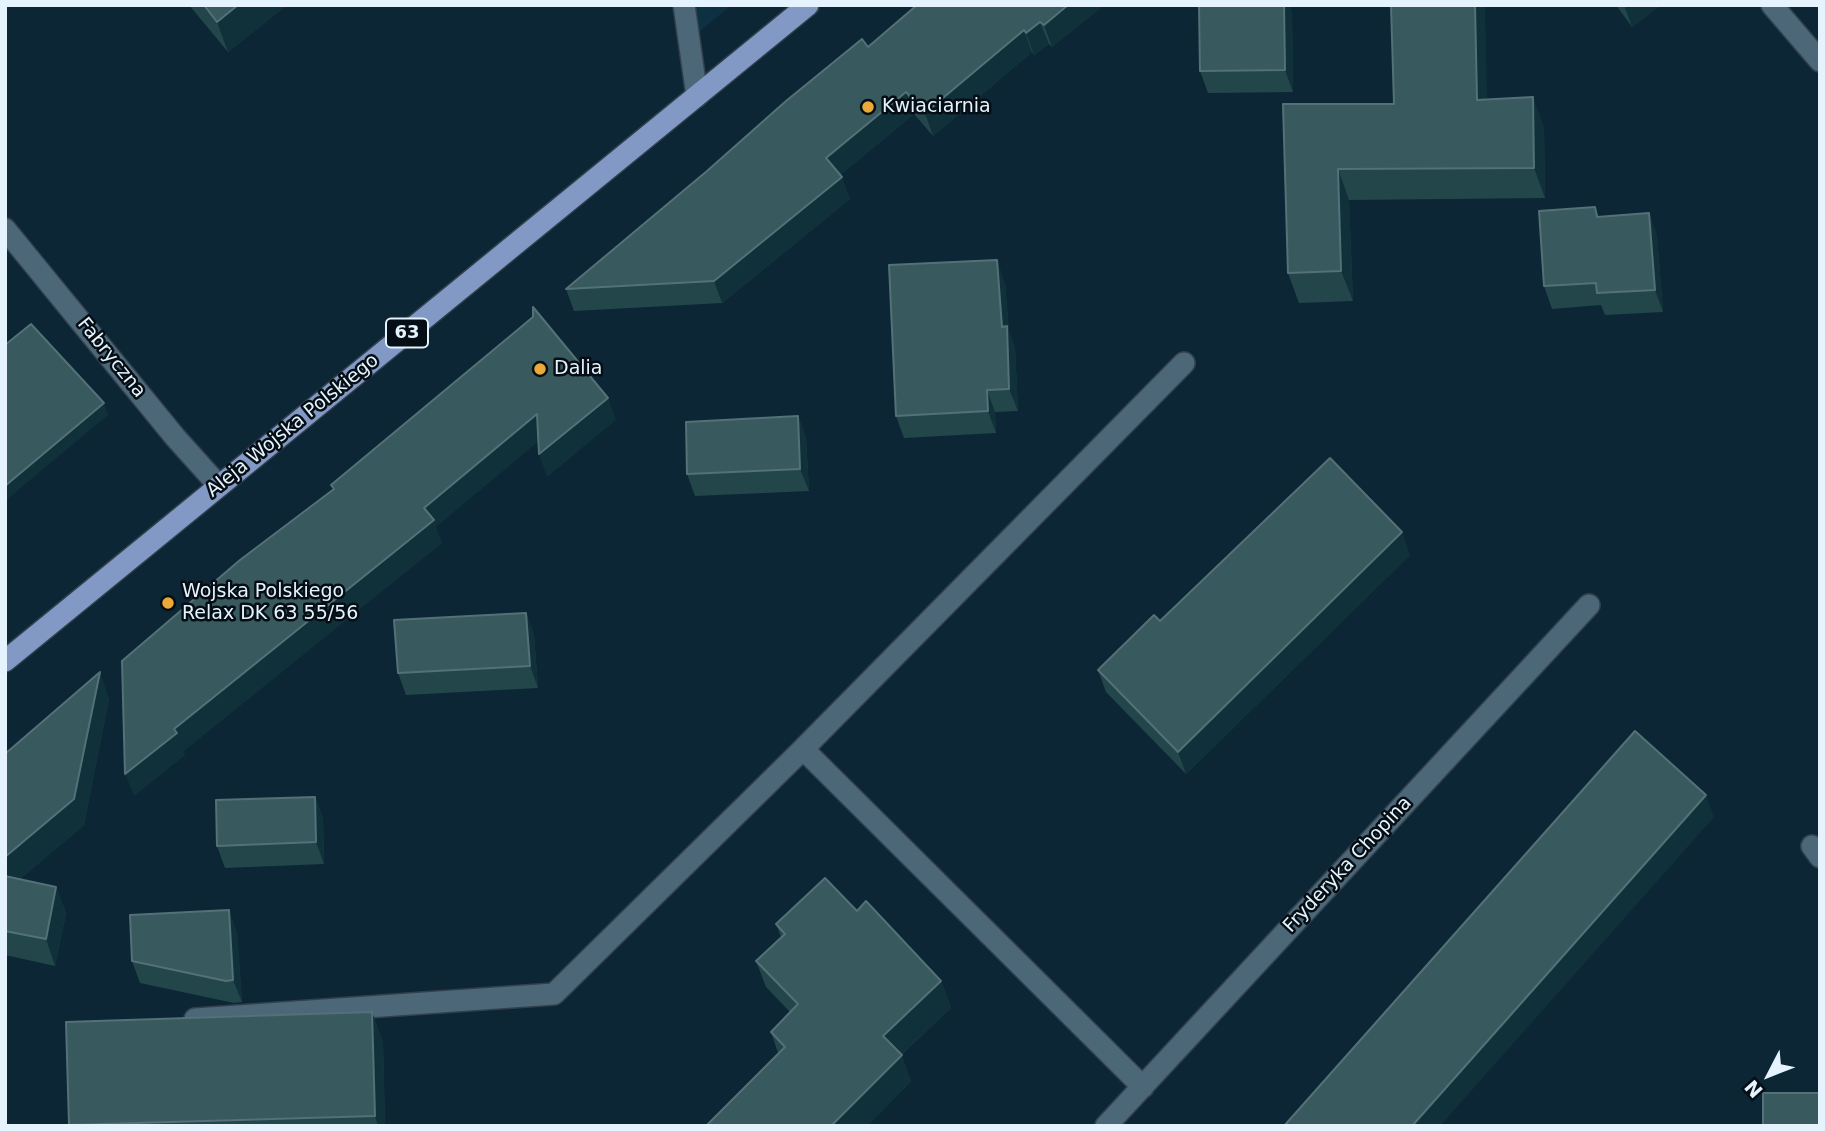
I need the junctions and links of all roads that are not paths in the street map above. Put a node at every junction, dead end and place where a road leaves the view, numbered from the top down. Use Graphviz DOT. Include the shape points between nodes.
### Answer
graph roads {
  1 [pos="684,5"];
  2 [pos="808,5"];
  3 [pos="1772,5"];
  4 [pos="1820,61"];
  5 [pos="697,96"];
  6 [pos="5,229"];
  7 [pos="1184,362"];
  8 [pos="219,486"];
  9 [pos="1589,605"];
  10 [pos="5,661"];
  11 [pos="803,749"];
  12 [pos="173,1020"];
  13 [pos="1143,1087"];
  14 [pos="1106,1126"];
  1 -- 5 [label="street"];
  2 -- 5 [label="main road, Aleja Wojska Polskiego / 63"];
  3 -- 4 [label="street"];
  5 -- 8 [label="main road, Aleja Wojska Polskiego / 63"];
  6 -- 8 [label="street, Fabryczna"];
  7 -- 11 [label="street"];
  8 -- 10 [label="main road, Aleja Wojska Polskiego / 63"];
  9 -- 13 [label="street, Fryderyka Chopina"];
  11 -- 12 [label="street" via="554,994"];
  11 -- 13 [label="street"];
  13 -- 14 [label="street, Fryderyka Chopina"];
}
